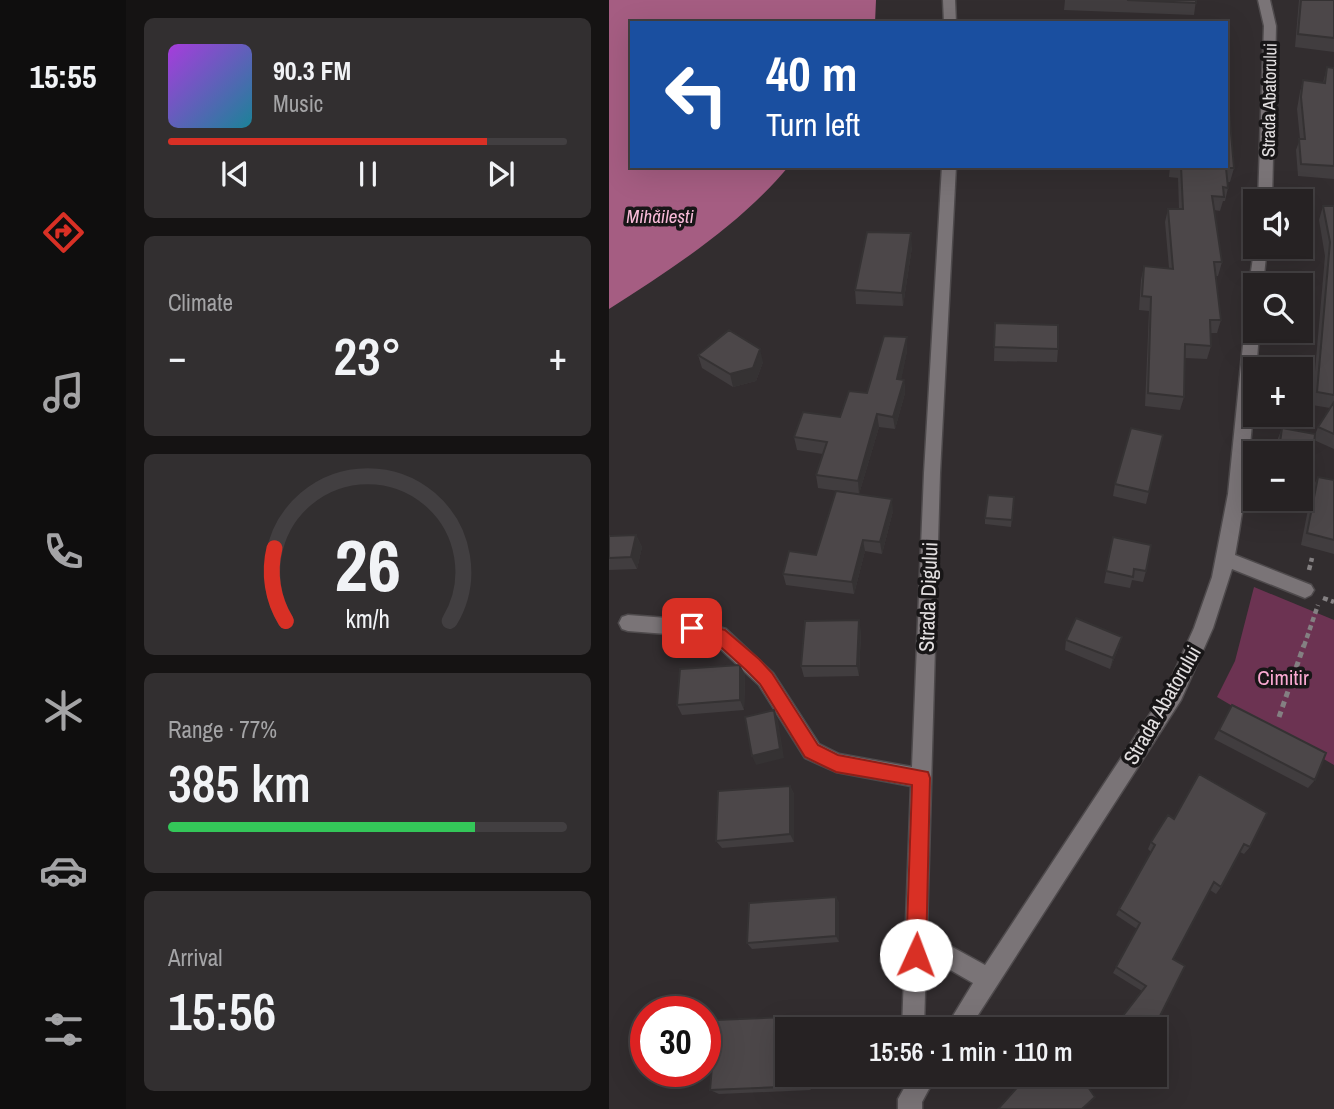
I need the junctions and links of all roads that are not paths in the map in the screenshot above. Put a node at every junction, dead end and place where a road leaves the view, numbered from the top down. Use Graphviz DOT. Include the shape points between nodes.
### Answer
graph roads {
  1 [pos="949,0"];
  2 [pos="1264,0"];
  3 [pos="950,21"];
  4 [pos="949,168"];
  5 [pos="1265,189"];
  6 [pos="1251,343"];
  7 [pos="1225,559"];
  8 [pos="1313,593"];
  9 [pos="628,623"];
  10 [pos="921,778"];
  11 [pos="916,931"];
  12 [pos="989,980"];
  13 [pos="913,1017"];
  14 [pos="964,1017"];
  15 [pos="919,1087"];
  16 [pos="910,1104"];
  1 -- 3 [label="street"];
  2 -- 5 [label="street, Strada Abatorului" via="1270,26"];
  4 -- 10 [label="street, Strada Digului"];
  6 -- 7 [label="street, Strada Abatorului" via="1239,471"];
  7 -- 8 [label="street"];
  7 -- 12 [label="street, Strada Abatorului" via="1199,644 1174,694"];
  9 -- 10 [label="street" via="719,635 766,679 811,751 836,763"];
  10 -- 11 [label="street, Strada Digului"];
  11 -- 12 [label="street" via="937,951"];
  11 -- 13 [label="street, Strada Digului"];
  12 -- 14 [label="street, Strada Abatorului"];
  15 -- 16 [label="street"];
}
